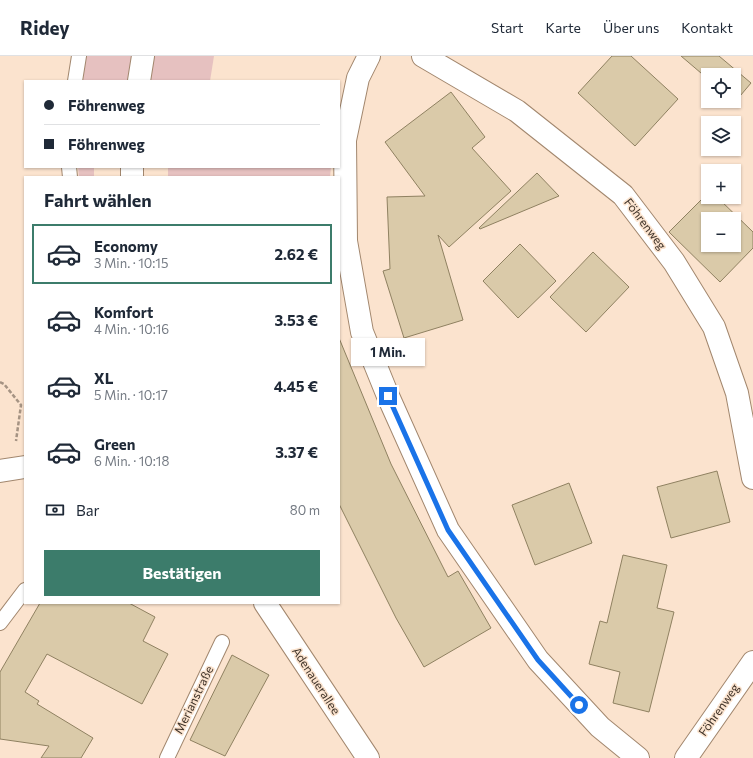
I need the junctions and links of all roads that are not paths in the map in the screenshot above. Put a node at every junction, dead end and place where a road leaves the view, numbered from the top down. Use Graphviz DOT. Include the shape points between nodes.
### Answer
graph roads {
  1 [pos="79,56"];
  2 [pos="143,56"];
  3 [pos="369,56"];
  4 [pos="423,56"];
  5 [pos="75,80"];
  6 [pos="139,80"];
  7 [pos="753,478"];
  8 [pos="24,591"];
  9 [pos="267,604"];
  10 [pos="0,622"];
  11 [pos="222,642"];
  12 [pos="753,662"];
  13 [pos="167,758"];
  14 [pos="368,758"];
  15 [pos="638,758"];
  16 [pos="686,758"];
  1 -- 5 [label="lane"];
  2 -- 6 [label="street"];
  3 -- 15 [label="street" via="358,78 345,140 346,241 362,332 448,530 538,660 600,727"];
  4 -- 7 [label="street, Föhrenweg" via="517,111 623,195 674,262 714,327 737,393"];
  8 -- 10 [label="lane"];
  9 -- 14 [label="street, Adenauerallee"];
  11 -- 13 [label="lane, Merianstraße"];
  12 -- 16 [label="street, Föhrenweg"];
}
